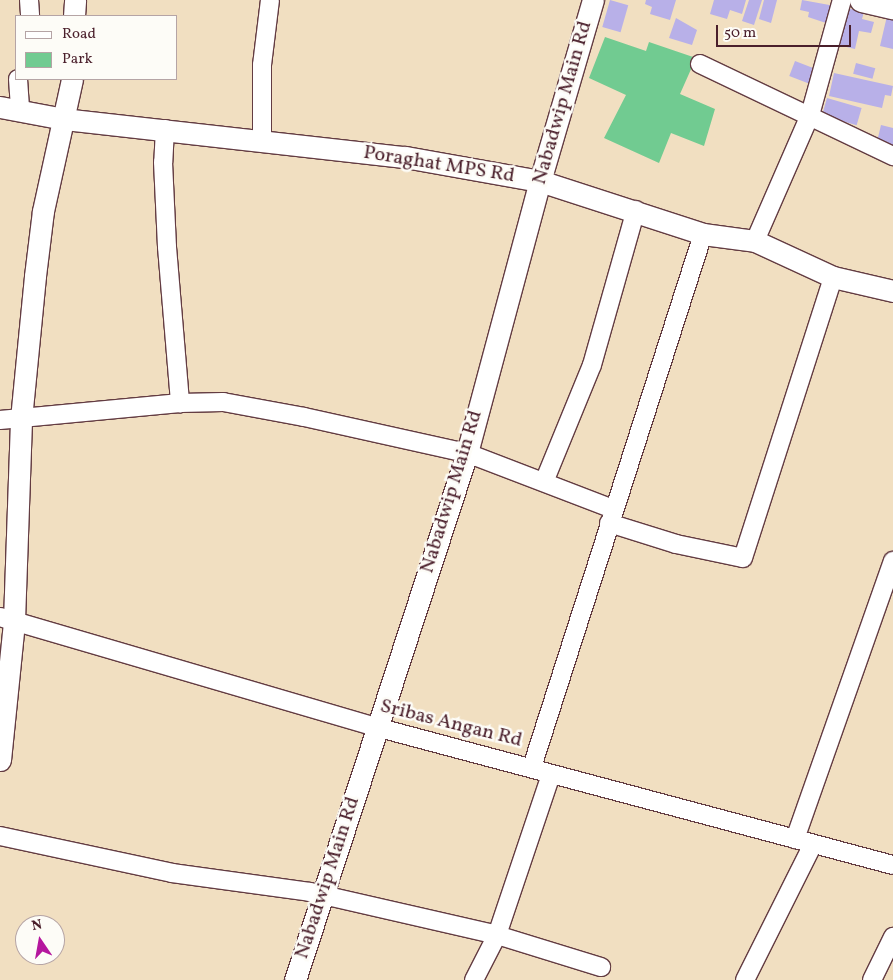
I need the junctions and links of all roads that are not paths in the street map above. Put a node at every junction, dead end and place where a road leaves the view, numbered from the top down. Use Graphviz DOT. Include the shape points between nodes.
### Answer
graph roads {
  1 [pos="29,0"];
  2 [pos="75,0"];
  3 [pos="270,0"];
  4 [pos="593,0"];
  5 [pos="842,0"];
  6 [pos="862,0"];
  7 [pos="893,7"];
  8 [pos="30,15"];
  9 [pos="74,15"];
  10 [pos="700,64"];
  11 [pos="18,80"];
  12 [pos="72,80"];
  13 [pos="10,108"];
  14 [pos="810,116"];
  15 [pos="64,119"];
  16 [pos="166,129"];
  17 [pos="262,141"];
  18 [pos="893,156"];
  19 [pos="540,181"];
  20 [pos="636,210"];
  21 [pos="703,234"];
  22 [pos="755,241"];
  23 [pos="833,277"];
  24 [pos="893,291"];
  25 [pos="180,403"];
  26 [pos="21,419"];
  27 [pos="0,420"];
  28 [pos="467,453"];
  29 [pos="544,482"];
  30 [pos="611,516"];
  31 [pos="893,561"];
  32 [pos="7,619"];
  33 [pos="376,727"];
  34 [pos="0,760"];
  35 [pos="532,767"];
  36 [pos="551,775"];
  37 [pos="0,836"];
  38 [pos="795,839"];
  39 [pos="813,844"];
  40 [pos="893,865"];
  41 [pos="322,895"];
  42 [pos="497,935"];
  43 [pos="893,937"];
  44 [pos="601,967"];
  45 [pos="295,980"];
  46 [pos="474,980"];
  47 [pos="744,980"];
  48 [pos="872,980"];
  1 -- 8 [label="street"];
  2 -- 9 [label="street"];
  3 -- 17 [label="street" via="262,65"];
  4 -- 19 [label="street, Nabadwip Main Rd"];
  5 -- 14 [label="street"];
  6 -- 7 [label="main road"];
  10 -- 14 [label="street"];
  11 -- 13 [label="street"];
  12 -- 15 [label="street"];
  13 -- 15 [label="street, Poraghat MPS Rd"];
  14 -- 18 [label="street"];
  14 -- 22 [label="street"];
  15 -- 16 [label="street, Poraghat MPS Rd"];
  15 -- 26 [label="street" via="43,211"];
  16 -- 17 [label="street, Poraghat MPS Rd"];
  16 -- 25 [label="street" via="163,162 167,246"];
  17 -- 19 [label="street, Poraghat MPS Rd" via="405,157"];
  19 -- 20 [label="street, Poraghat MPS Rd"];
  19 -- 28 [label="street, Nabadwip Main Rd"];
  20 -- 21 [label="street, Poraghat MPS Rd"];
  20 -- 29 [label="street" via="592,365"];
  21 -- 22 [label="street, Poraghat MPS Rd"];
  21 -- 30 [label="street"];
  22 -- 23 [label="street, Poraghat MPS Rd"];
  23 -- 24 [label="street, Poraghat MPS Rd"];
  23 -- 30 [label="street" via="743,558 676,544"];
  25 -- 26 [label="street"];
  25 -- 28 [label="street" via="232,404"];
  26 -- 27 [label="street"];
  26 -- 32 [label="street"];
  28 -- 29 [label="street"];
  28 -- 33 [label="street, Nabadwip Main Rd"];
  29 -- 30 [label="street"];
  30 -- 35 [label="street"];
  31 -- 38 [label="street"];
  32 -- 33 [label="street, Sribas Angan Rd"];
  32 -- 34 [label="street"];
  33 -- 35 [label="street, Sribas Angan Rd"];
  33 -- 41 [label="street, Nabadwip Main Rd"];
  35 -- 36 [label="street, Sribas Angan Rd"];
  36 -- 38 [label="street, Sribas Angan Rd"];
  36 -- 42 [label="street"];
  37 -- 41 [label="street" via="172,873"];
  38 -- 39 [label="street, Sribas Angan Rd"];
  39 -- 40 [label="street, Sribas Angan Rd"];
  39 -- 47 [label="street"];
  41 -- 42 [label="street"];
  41 -- 45 [label="street, Nabadwip Main Rd"];
  42 -- 44 [label="street"];
  42 -- 46 [label="street"];
  43 -- 48 [label="street"];
}
